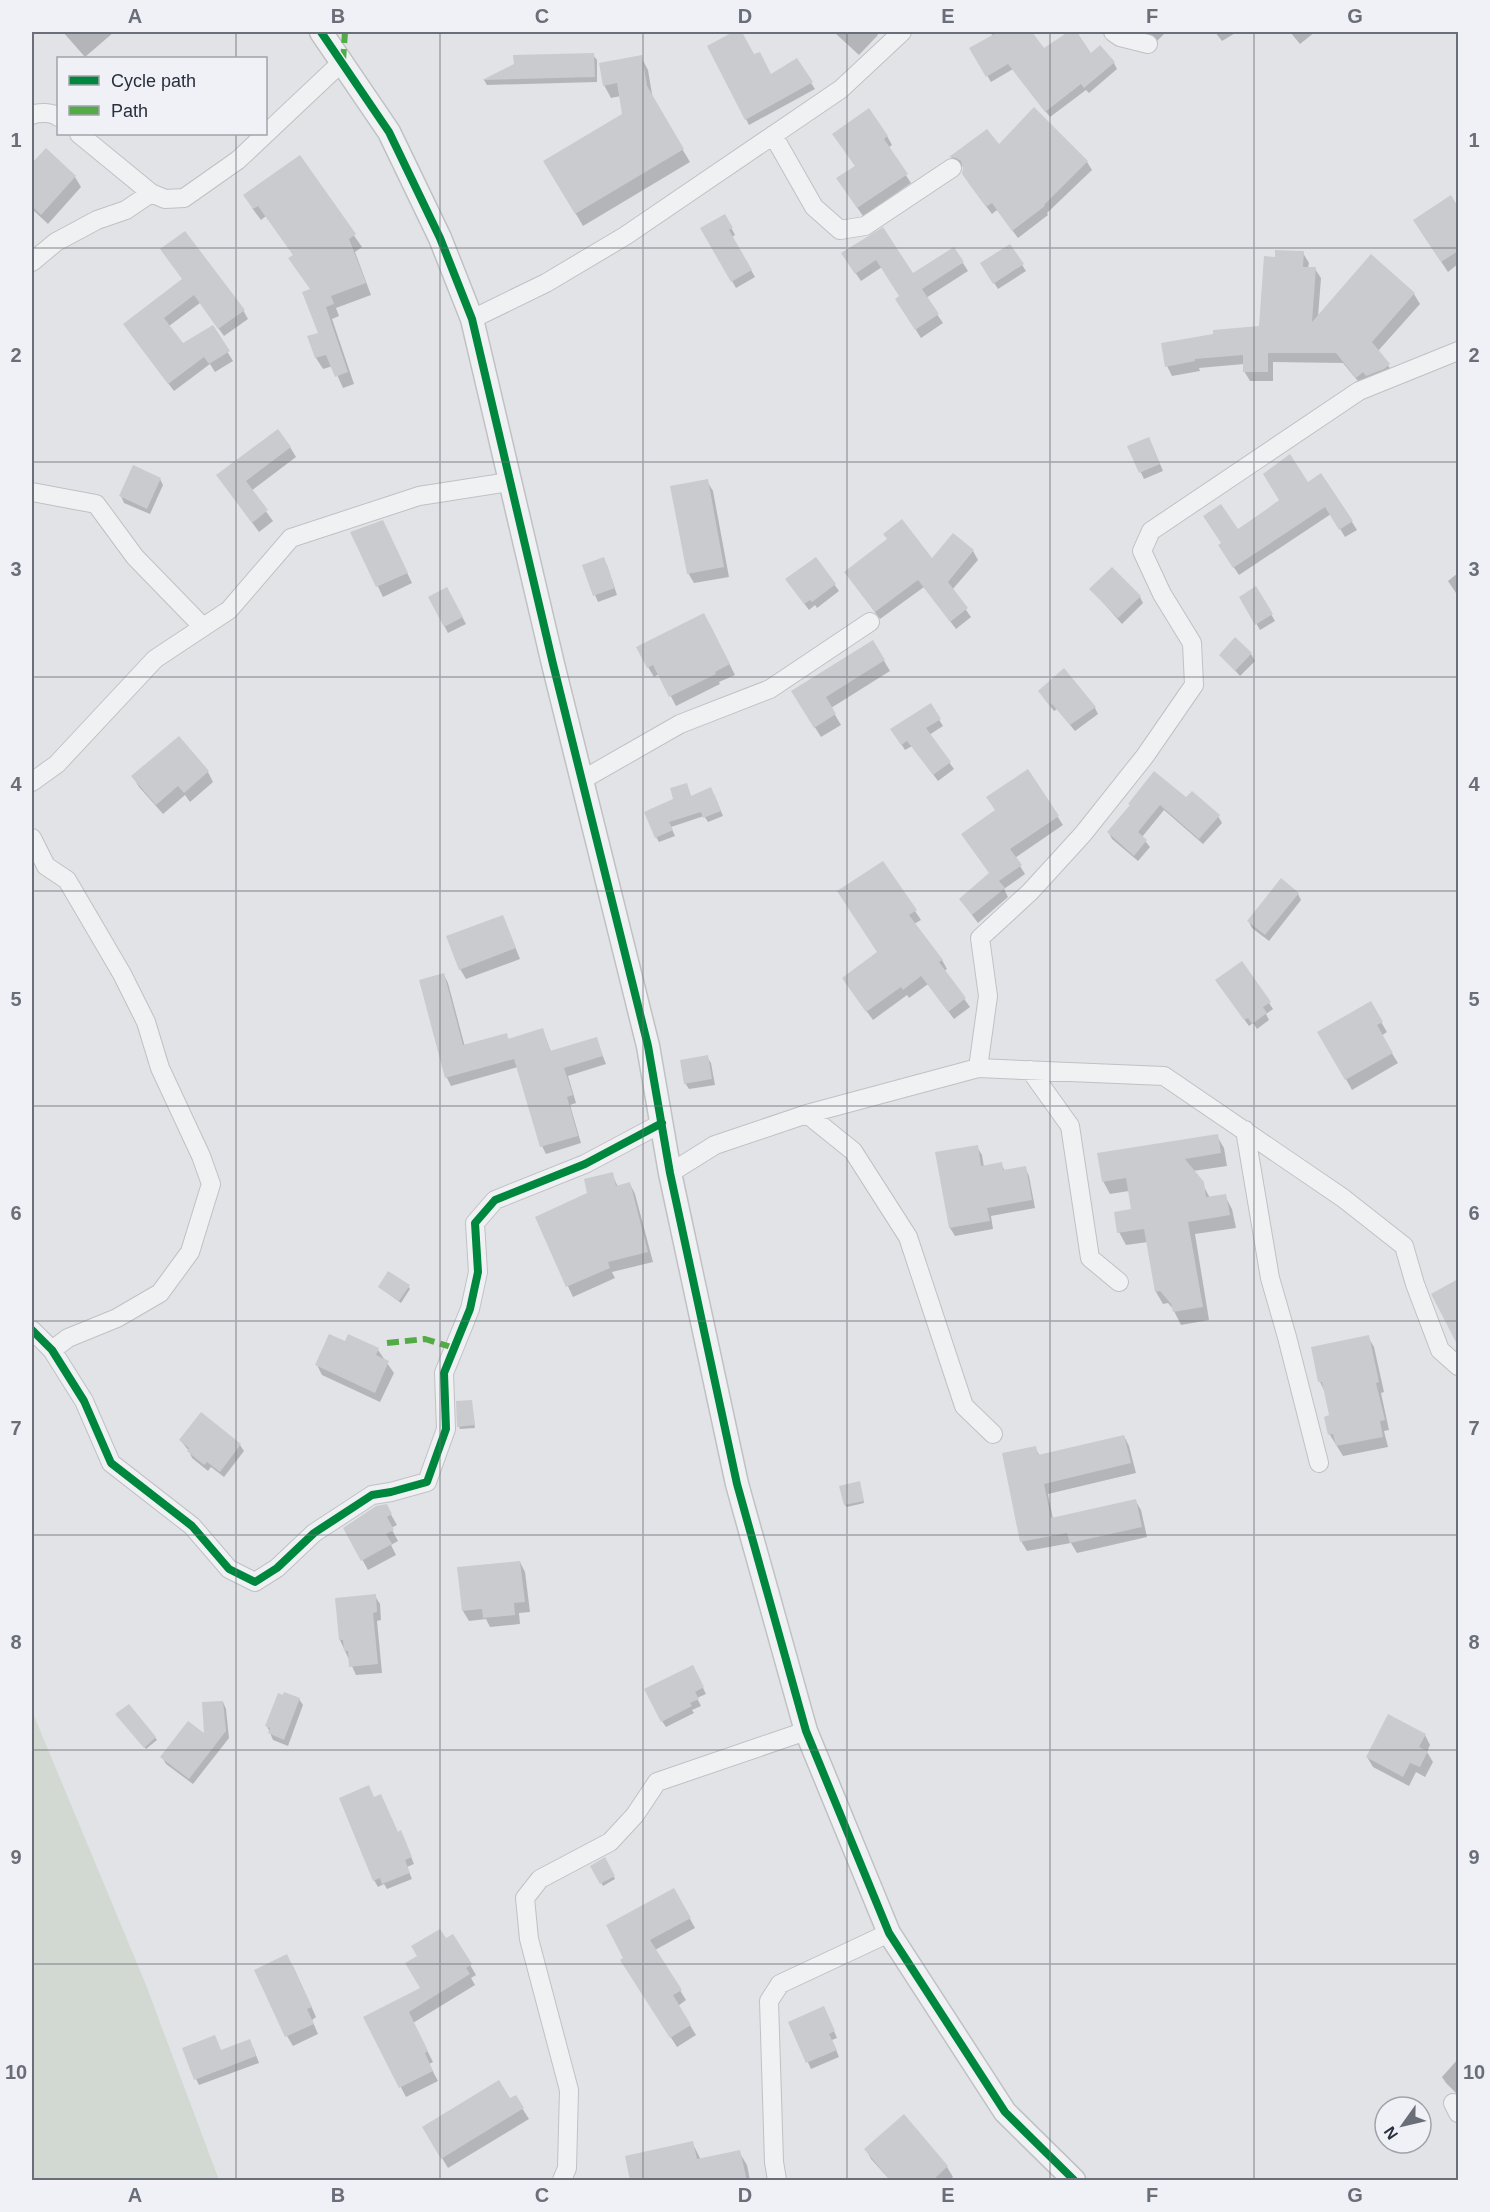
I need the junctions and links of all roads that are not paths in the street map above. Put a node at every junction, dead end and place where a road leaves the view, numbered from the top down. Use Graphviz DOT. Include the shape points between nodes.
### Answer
graph roads {
  1 [pos="321,32"];
  2 [pos="902,32"];
  3 [pos="1113,32"];
  4 [pos="1148,44"];
  5 [pos="343,61"];
  6 [pos="32,115"];
  7 [pos="57,116"];
  8 [pos="267,133"];
  9 [pos="80,135"];
  10 [pos="265,135"];
  11 [pos="773,135"];
  12 [pos="952,168"];
  13 [pos="151,193"];
  14 [pos="32,262"];
  15 [pos="472,320"];
  16 [pos="1458,351"];
  17 [pos="509,482"];
  18 [pos="32,492"];
  19 [pos="870,622"];
  20 [pos="203,627"];
  21 [pos="582,780"];
  22 [pos="32,782"];
  23 [pos="32,838"];
  24 [pos="978,1068"];
  25 [pos="1030,1070"];
  26 [pos="807,1114"];
  27 [pos="662,1123"];
  28 [pos="1245,1130"];
  29 [pos="670,1173"];
  30 [pos="1119,1282"];
  31 [pos="32,1330"];
  32 [pos="52,1350"];
  33 [pos="1458,1366"];
  34 [pos="993,1434"];
  35 [pos="1319,1463"];
  36 [pos="806,1731"];
  37 [pos="890,1933"];
  38 [pos="1068,2179"];
  39 [pos="562,2181"];
  40 [pos="777,2181"];
  1 -- 5 [label="street"];
  2 -- 11 [label="street" via="841,89"];
  3 -- 4 [label="street"];
  5 -- 8 [label="street"];
  5 -- 15 [label="street" via="389,132 440,238"];
  6 -- 7 [label="street"];
  9 -- 13 [label="street"];
  10 -- 13 [label="street" via="238,160 184,198 165,199"];
  11 -- 12 [label="street" via="814,207 840,230 865,226"];
  11 -- 15 [label="street" via="625,236 546,283"];
  13 -- 14 [label="street" via="126,210 56,242"];
  15 -- 17 [label="street"];
  16 -- 24 [label="street" via="1359,391 1151,531 1143,551 1162,594 1192,644 1194,685 1145,756 1083,834 1030,892 980,938 988,996"];
  17 -- 20 [label="street" via="419,496 291,538 229,610"];
  17 -- 21 [label="street"];
  18 -- 20 [label="street" via="96,504 135,557"];
  19 -- 21 [label="street" via="770,688 680,724"];
  20 -- 22 [label="street" via="155,658 57,764"];
  21 -- 27 [label="street" via="648,1046"];
  23 -- 32 [label="street" via="46,866 67,880 122,974 146,1022 160,1068 211,1184 190,1252 160,1293 117,1318 68,1338"];
  24 -- 25 [label="street"];
  24 -- 26 [label="street"];
  25 -- 28 [label="street" via="1164,1076"];
  25 -- 30 [label="street" via="1070,1126 1090,1258"];
  26 -- 29 [label="street" via="715,1145"];
  26 -- 34 [label="street" via="853,1152 908,1237 964,1406"];
  27 -- 29 [label="street"];
  27 -- 32 [label="street" via="585,1164 495,1200 475,1223 478,1272 470,1309 444,1372 446,1429 427,1482 372,1495 314,1533 277,1568 255,1582 229,1569 192,1526 111,1463 84,1401"];
  28 -- 33 [label="street" via="1404,1246 1440,1350"];
  28 -- 35 [label="street" via="1270,1278"];
  29 -- 36 [label="street" via="737,1484"];
  31 -- 32 [label="street"];
  36 -- 37 [label="street"];
  36 -- 39 [label="street" via="657,1782 635,1815 610,1842 540,1879 525,1898 529,1939 569,2090 567,2168"];
  37 -- 38 [label="street" via="1005,2112"];
  37 -- 40 [label="street" via="780,1984 769,2001"];
}
